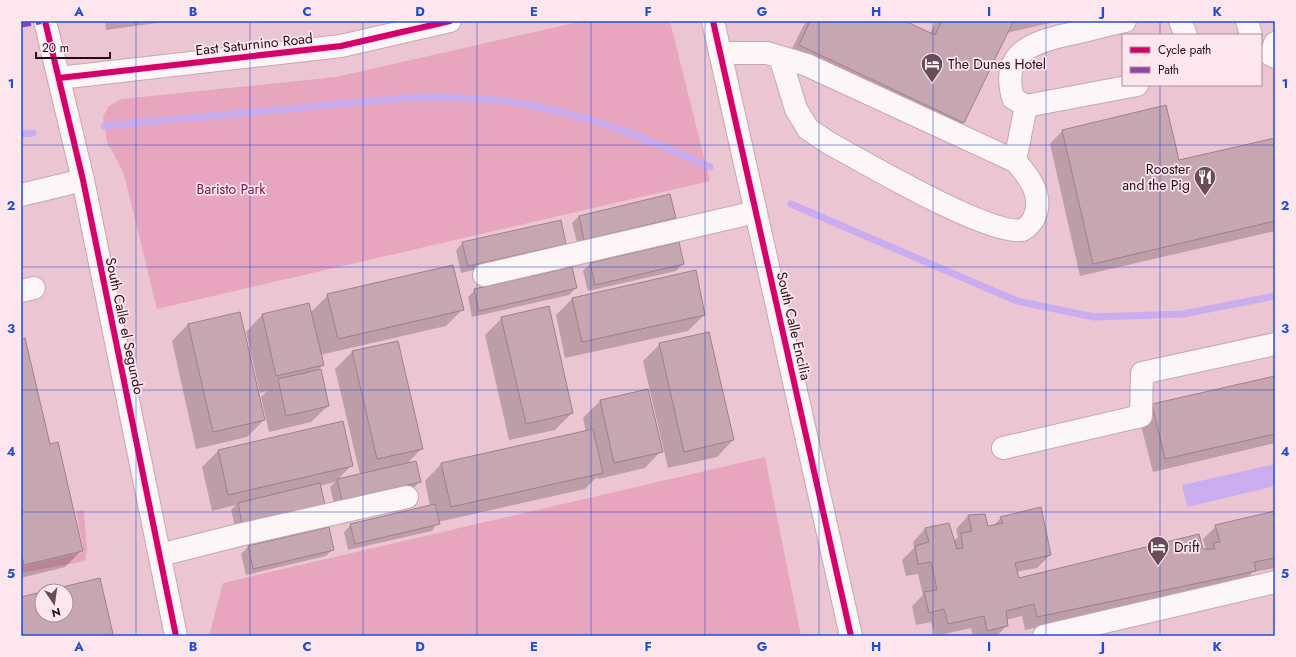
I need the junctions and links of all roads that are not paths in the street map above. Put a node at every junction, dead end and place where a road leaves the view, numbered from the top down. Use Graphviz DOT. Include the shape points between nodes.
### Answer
graph roads {
  1 [pos="46,21"];
  2 [pos="450,21"];
  3 [pos="713,21"];
  4 [pos="1125,21"];
  5 [pos="1247,21"];
  6 [pos="375,30"];
  7 [pos="1251,34"];
  8 [pos="720,53"];
  9 [pos="780,57"];
  10 [pos="59,78"];
  11 [pos="1132,86"];
  12 [pos="1026,106"];
  13 [pos="1015,161"];
  14 [pos="83,180"];
  15 [pos="21,195"];
  16 [pos="756,212"];
  17 [pos="484,276"];
  18 [pos="1275,344"];
  19 [pos="1003,448"];
  20 [pos="407,497"];
  21 [pos="160,555"];
  22 [pos="1275,582"];
  23 [pos="176,636"];
  24 [pos="851,636"];
  25 [pos="1044,636"];
  1 -- 10 [label="street, South Calle el Segundo"];
  2 -- 6 [label="street, East Saturnino Road"];
  3 -- 8 [label="street, South Calle Encilia"];
  4 -- 12 [label="street" via="1041,41 1025,48 1014,61 1009,84 1013,98"];
  5 -- 7 [label="street"];
  6 -- 10 [label="street, East Saturnino Road" via="341,46"];
  8 -- 9 [label="street" via="767,53"];
  8 -- 16 [label="street, South Calle Encilia"];
  9 -- 13 [label="street" via="807,65"];
  9 -- 13 [label="street" via="796,109 808,129 829,144 973,219 1012,231 1024,230 1032,222 1038,209 1037,194 1026,173"];
  10 -- 14 [label="street, South Calle el Segundo"];
  11 -- 12 [label="street"];
  12 -- 13 [label="street"];
  14 -- 15 [label="street"];
  14 -- 21 [label="street, South Calle el Segundo"];
  16 -- 17 [label="street"];
  16 -- 24 [label="street, South Calle Encilia"];
  18 -- 19 [label="street" via="1142,373 1141,416"];
  20 -- 21 [label="street"];
  21 -- 23 [label="street, South Calle el Segundo"];
  22 -- 25 [label="street"];
}
